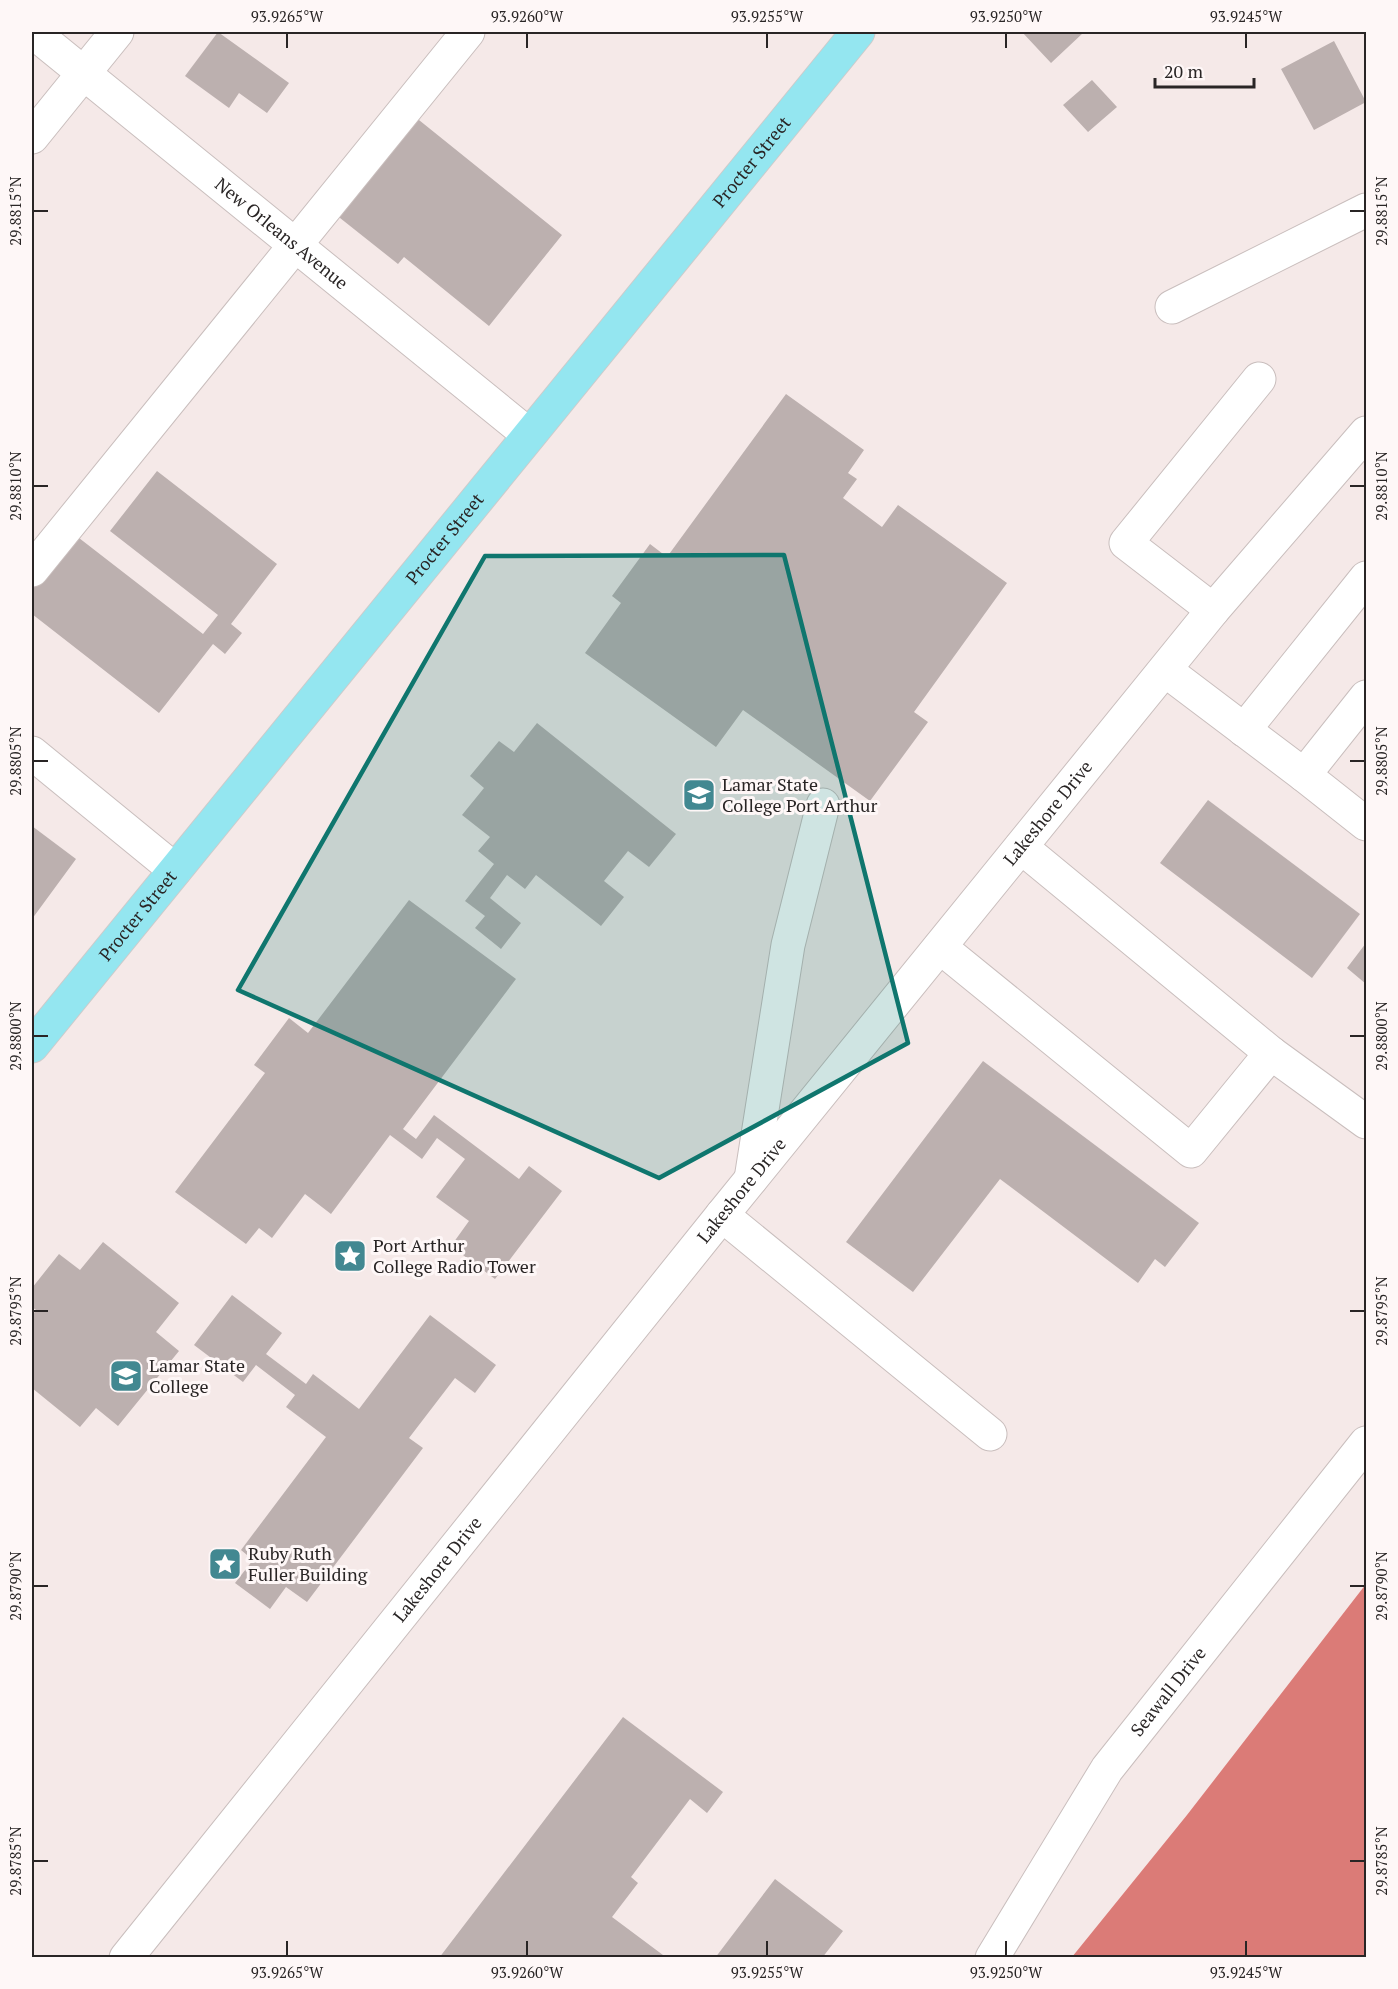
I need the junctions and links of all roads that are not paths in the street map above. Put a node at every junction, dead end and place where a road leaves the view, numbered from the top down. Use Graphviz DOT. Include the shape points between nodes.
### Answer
graph roads {
  1 [pos="33,32"];
  2 [pos="117,32"];
  3 [pos="468,32"];
  4 [pos="858,32"];
  5 [pos="84,72"];
  6 [pos="32,137"];
  7 [pos="1366,210"];
  8 [pos="295,245"];
  9 [pos="1172,307"];
  10 [pos="1259,379"];
  11 [pos="1366,433"];
  12 [pos="529,435"];
  13 [pos="32,570"];
  14 [pos="1366,578"];
  15 [pos="1213,610"];
  16 [pos="1165,670"];
  17 [pos="1366,697"];
  18 [pos="1245,730"];
  19 [pos="32,753"];
  20 [pos="1304,775"];
  21 [pos="823,805"];
  22 [pos="1366,824"];
  23 [pos="1021,847"];
  24 [pos="175,870"];
  25 [pos="940,947"];
  26 [pos="32,1046"];
  27 [pos="1271,1053"];
  28 [pos="1366,1122"];
  29 [pos="750,1181"];
  30 [pos="722,1215"];
  31 [pos="990,1434"];
  32 [pos="1366,1443"];
  33 [pos="126,1958"];
  34 [pos="992,1958"];
  1 -- 5 [label="street, New Orleans Avenue"];
  2 -- 5 [label="street"];
  3 -- 8 [label="street"];
  4 -- 12 [label="main road, Procter Street"];
  5 -- 6 [label="street"];
  5 -- 8 [label="street, New Orleans Avenue"];
  7 -- 9 [label="street"];
  8 -- 12 [label="street, New Orleans Avenue"];
  8 -- 13 [label="street"];
  10 -- 15 [label="street" via="1126,543"];
  11 -- 15 [label="street, Lakeshore Drive"];
  12 -- 24 [label="main road, Procter Street"];
  14 -- 18 [label="street"];
  15 -- 16 [label="street, Lakeshore Drive"];
  16 -- 18 [label="street"];
  16 -- 23 [label="street, Lakeshore Drive"];
  17 -- 20 [label="street"];
  18 -- 20 [label="street"];
  19 -- 24 [label="street"];
  20 -- 22 [label="street"];
  21 -- 29 [label="street" via="788,945"];
  23 -- 25 [label="street, Lakeshore Drive"];
  23 -- 27 [label="street"];
  24 -- 26 [label="main road, Procter Street"];
  25 -- 27 [label="street" via="1191,1152"];
  25 -- 29 [label="street, Lakeshore Drive"];
  27 -- 28 [label="street"];
  29 -- 30 [label="street, Lakeshore Drive"];
  30 -- 31 [label="street"];
  30 -- 33 [label="street, Lakeshore Drive"];
  32 -- 34 [label="street, Seawall Drive" via="1107,1769"];
}
